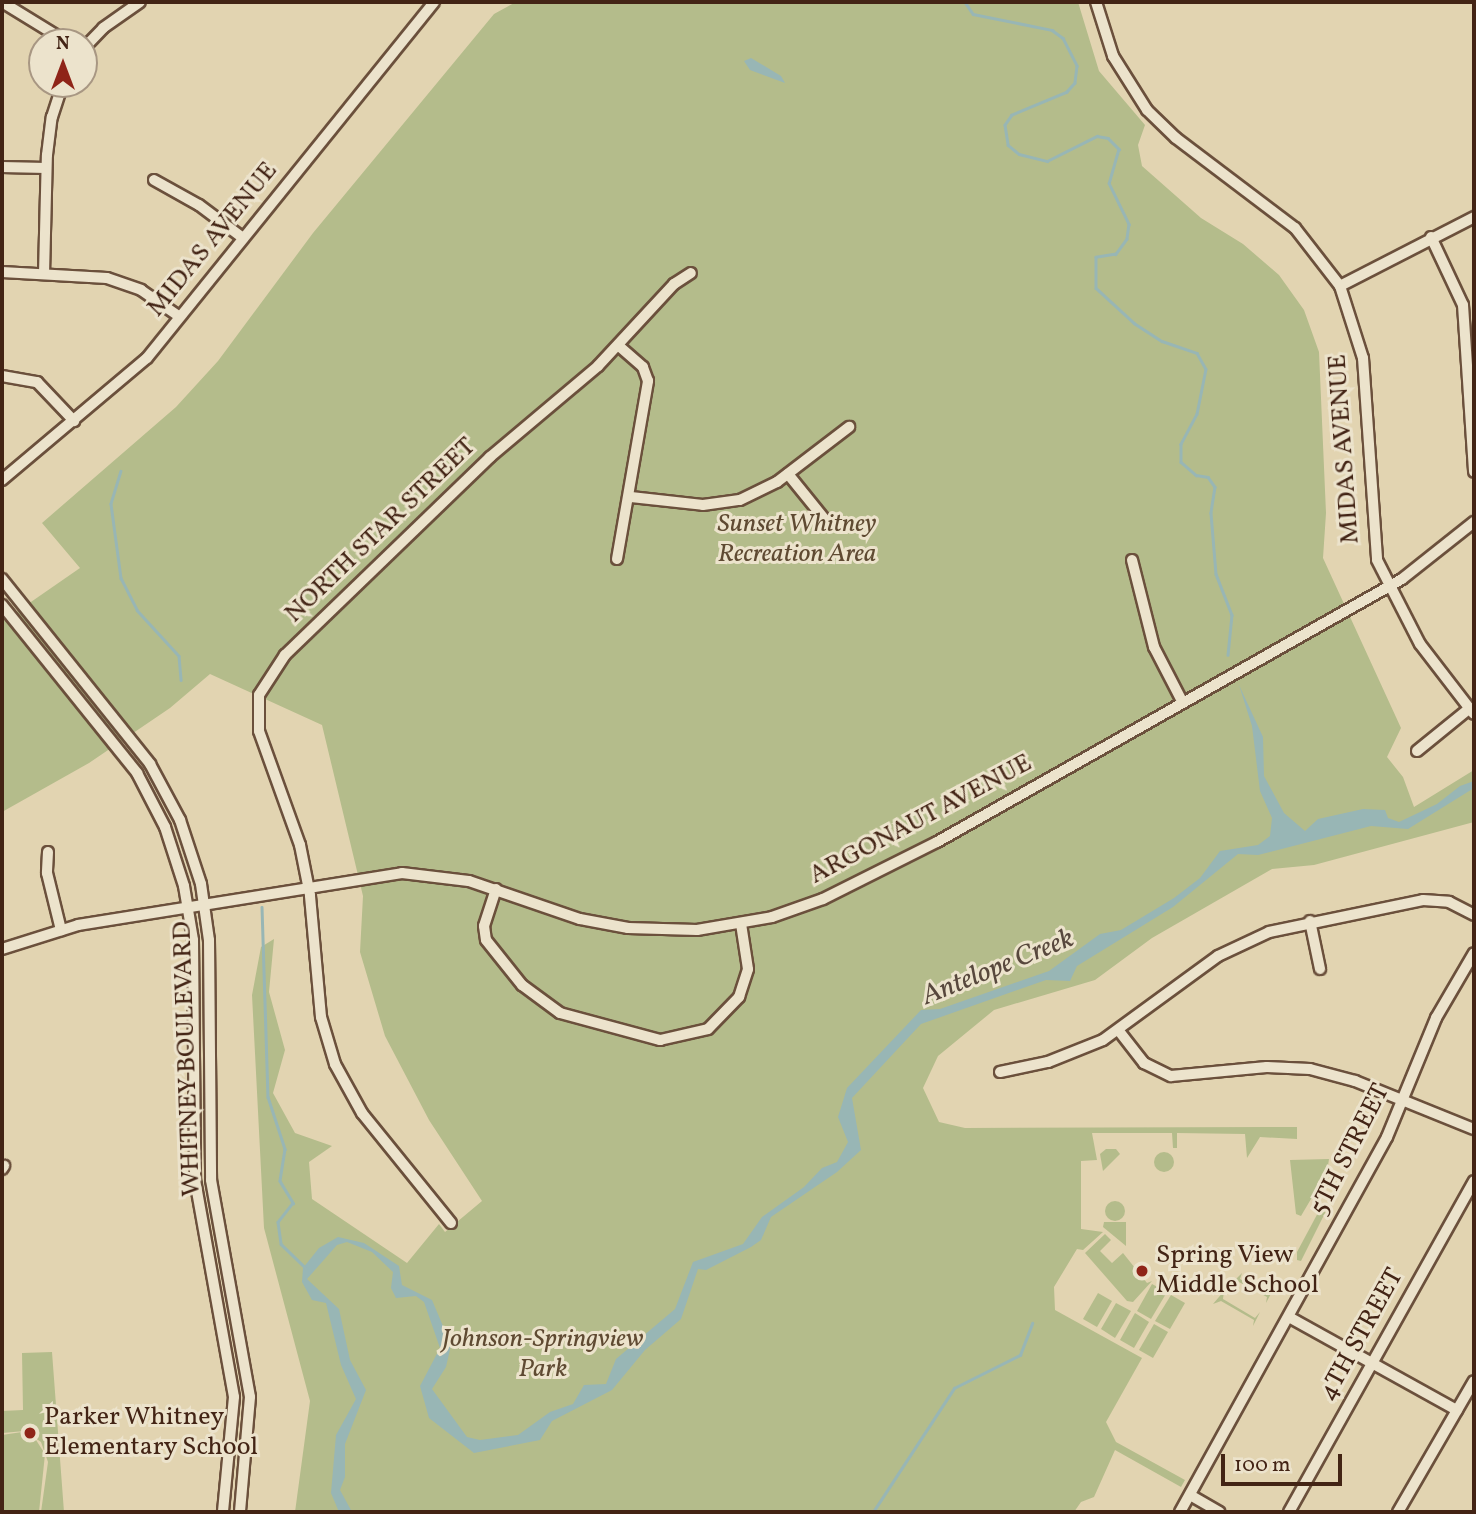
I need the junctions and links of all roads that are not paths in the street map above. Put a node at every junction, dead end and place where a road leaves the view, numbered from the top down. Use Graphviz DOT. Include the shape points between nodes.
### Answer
graph roads {
  1 [pos="2,2"];
  2 [pos="140,2"];
  3 [pos="434,2"];
  4 [pos="1096,2"];
  5 [pos="44,28"];
  6 [pos="98,33"];
  7 [pos="58,98"];
  8 [pos="2,167"];
  9 [pos="46,168"];
  10 [pos="154,180"];
  11 [pos="1474,217"];
  12 [pos="1431,237"];
  13 [pos="243,238"];
  14 [pos="2,272"];
  15 [pos="691,273"];
  16 [pos="44,274"];
  17 [pos="1340,286"];
  18 [pos="180,317"];
  19 [pos="618,345"];
  20 [pos="2,376"];
  21 [pos="74,421"];
  22 [pos="849,427"];
  23 [pos="1474,472"];
  24 [pos="788,474"];
  25 [pos="2,480"];
  26 [pos="631,497"];
  27 [pos="827,521"];
  28 [pos="1472,527"];
  29 [pos="617,559"];
  30 [pos="1132,560"];
  31 [pos="2,579"];
  32 [pos="1388,587"];
  33 [pos="2,605"];
  34 [pos="1183,702"];
  35 [pos="1472,711"];
  36 [pos="1417,751"];
  37 [pos="48,852"];
  38 [pos="308,887"];
  39 [pos="496,889"];
  40 [pos="205,904"];
  41 [pos="189,906"];
  42 [pos="1474,915"];
  43 [pos="1310,921"];
  44 [pos="741,924"];
  45 [pos="61,930"];
  46 [pos="2,949"];
  47 [pos="1474,953"];
  48 [pos="1320,970"];
  49 [pos="1119,1031"];
  50 [pos="1000,1072"];
  51 [pos="1404,1099"];
  52 [pos="1474,1129"];
  53 [pos="1474,1181"];
  54 [pos="451,1223"];
  55 [pos="1289,1317"];
  56 [pos="1372,1363"];
  57 [pos="1474,1381"];
  58 [pos="1457,1410"];
  59 [pos="1189,1496"];
  60 [pos="223,1512"];
  61 [pos="240,1512"];
  62 [pos="1180,1512"];
  63 [pos="1219,1512"];
  64 [pos="1289,1512"];
  65 [pos="1398,1512"];
  1 -- 5 [label="street"];
  2 -- 6 [label="street"];
  3 -- 13 [label="street, MIDAS AVENUE"];
  4 -- 17 [label="street, MIDAS AVENUE" via="1113,56 1147,110 1175,138 1295,228"];
  7 -- 9 [label="street"];
  8 -- 9 [label="street"];
  9 -- 16 [label="street"];
  10 -- 13 [label="street" via="200,205"];
  11 -- 12 [label="street"];
  12 -- 17 [label="street"];
  12 -- 23 [label="street" via="1463,305"];
  13 -- 18 [label="street, MIDAS AVENUE"];
  14 -- 16 [label="street"];
  15 -- 19 [label="street, NORTH STAR STREET" via="674,284"];
  16 -- 18 [label="street" via="124,282"];
  17 -- 32 [label="street, MIDAS AVENUE" via="1363,358 1374,544"];
  18 -- 21 [label="street, MIDAS AVENUE" via="138,367"];
  19 -- 26 [label="street" via="643,367 648,381"];
  19 -- 38 [label="street, NORTH STAR STREET" via="490,457 285,655 262,685 256,708 259,732 293,821"];
  20 -- 21 [label="street" via="37,382"];
  21 -- 25 [label="street, MIDAS AVENUE"];
  22 -- 24 [label="street"];
  24 -- 26 [label="street" via="758,492 722,503 684,505"];
  24 -- 27 [label="street"];
  26 -- 29 [label="street"];
  28 -- 32 [label="street, ARGONAUT AVENUE"];
  30 -- 34 [label="street" via="1145,621"];
  31 -- 40 [label="street, WHITNEY BOULEVARD" via="150,764 180,820"];
  32 -- 34 [label="street, ARGONAUT AVENUE"];
  32 -- 35 [label="street, MIDAS AVENUE" via="1420,644"];
  33 -- 41 [label="street, WHITNEY BOULEVARD" via="137,773 173,846"];
  34 -- 44 [label="street, ARGONAUT AVENUE" via="892,866 797,909"];
  35 -- 36 [label="street"];
  37 -- 45 [label="street" via="47,873"];
  38 -- 39 [label="street, ARGONAUT AVENUE" via="402,873 454,878"];
  38 -- 40 [label="street, ARGONAUT AVENUE"];
  38 -- 54 [label="street, NORTH STAR STREET" via="317,992 335,1064 362,1113"];
  39 -- 44 [label="street, ARGONAUT AVENUE" via="605,925 674,931"];
  39 -- 44 [label="street" via="484,934 495,956 522,985 561,1013 660,1040 708,1029 739,997 748,969"];
  40 -- 41 [label="street, ARGONAUT AVENUE"];
  40 -- 61 [label="street, WHITNEY BOULEVARD" via="211,1180 250,1396"];
  41 -- 45 [label="street, ARGONAUT AVENUE"];
  41 -- 60 [label="street, WHITNEY BOULEVARD" via="195,1180 234,1397"];
  42 -- 43 [label="street" via="1449,902 1423,900"];
  43 -- 48 [label="street"];
  43 -- 49 [label="street" via="1269,932 1225,952"];
  45 -- 46 [label="street, ARGONAUT AVENUE"];
  47 -- 51 [label="street, 5TH STREET" via="1436,1018"];
  49 -- 50 [label="street" via="1065,1057"];
  49 -- 51 [label="street" via="1144,1063 1171,1076 1296,1067 1339,1076"];
  51 -- 52 [label="street"];
  51 -- 55 [label="street, 5TH STREET"];
  53 -- 56 [label="street, 4TH STREET"];
  55 -- 56 [label="street"];
  55 -- 59 [label="street, 5TH STREET"];
  56 -- 58 [label="street"];
  56 -- 64 [label="street, 4TH STREET"];
  57 -- 58 [label="street"];
  58 -- 65 [label="street"];
  59 -- 62 [label="street, 5TH STREET"];
  59 -- 63 [label="street"];
}
